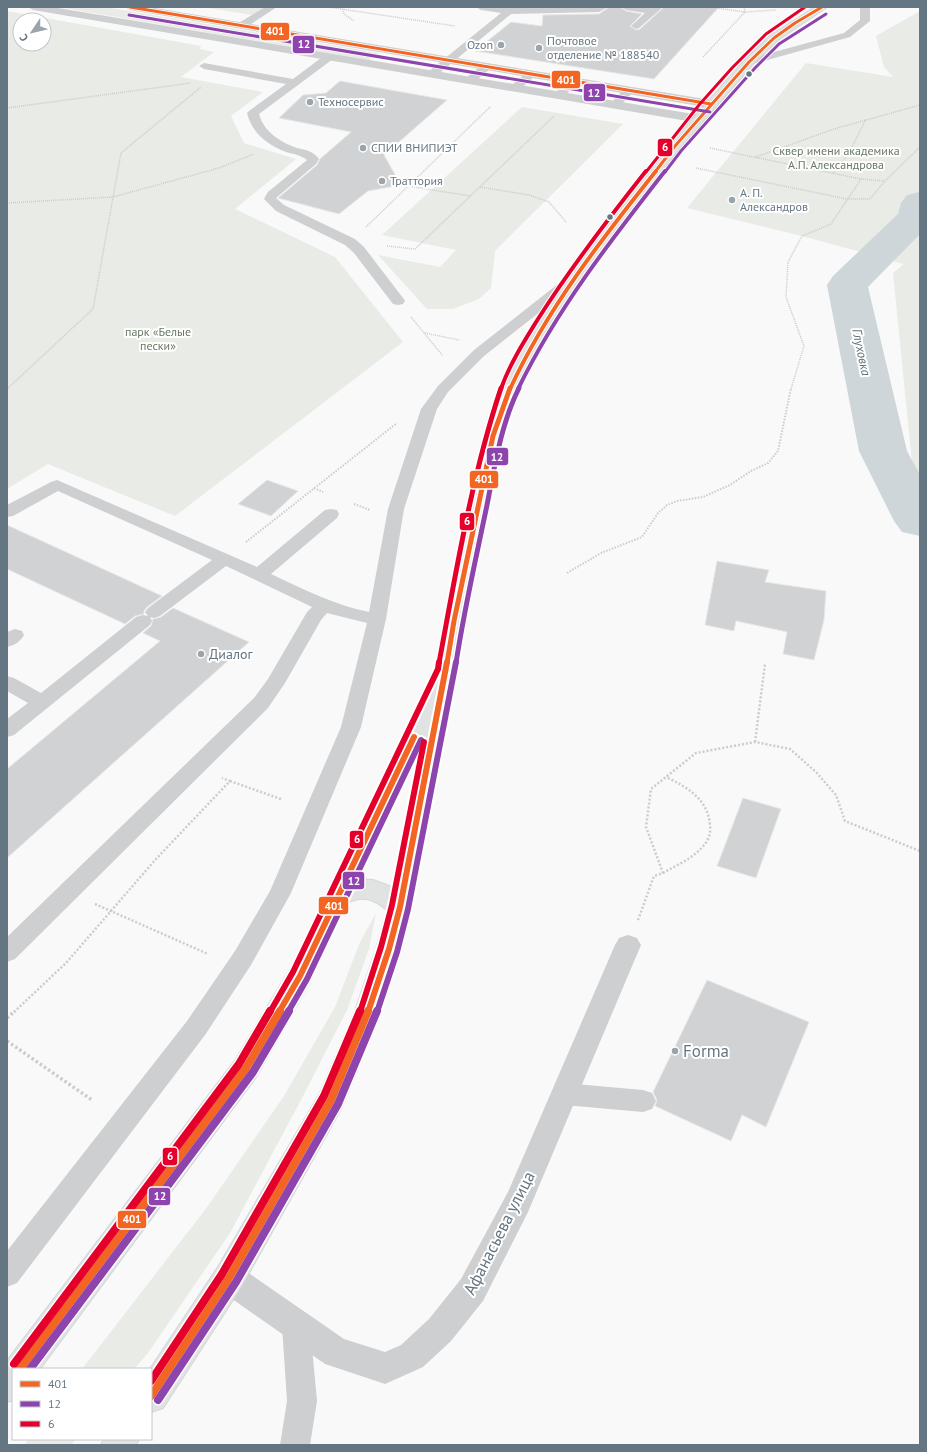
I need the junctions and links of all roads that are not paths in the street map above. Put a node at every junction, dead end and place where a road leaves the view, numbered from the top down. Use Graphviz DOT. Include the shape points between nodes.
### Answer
graph roads {
  1 [pos="34,7"];
  2 [pos="130,7"];
  3 [pos="272,7"];
  4 [pos="481,7"];
  5 [pos="603,7"];
  6 [pos="626,7"];
  7 [pos="822,7"];
  8 [pos="865,7"];
  9 [pos="655,9"];
  10 [pos="509,11"];
  11 [pos="241,26"];
  12 [pos="636,26"];
  13 [pos="329,57"];
  14 [pos="448,61"];
  15 [pos="749,62"];
  16 [pos="204,66"];
  17 [pos="486,67"];
  18 [pos="432,74"];
  19 [pos="531,74"];
  20 [pos="470,80"];
  21 [pos="293,82"];
  22 [pos="573,82"];
  23 [pos="515,88"];
  24 [pos="628,91"];
  25 [pos="559,95"];
  26 [pos="711,104"];
  27 [pos="615,105"];
  28 [pos="699,119"];
  29 [pos="573,279"];
  30 [pos="398,301"];
  31 [pos="7,512"];
  32 [pos="331,514"];
  33 [pos="225,559"];
  34 [pos="260,574"];
  35 [pos="324,606"];
  36 [pos="377,619"];
  37 [pos="446,671"];
  38 [pos="7,683"];
  39 [pos="42,702"];
  40 [pos="7,730"];
  41 [pos="338,896"];
  42 [pos="400,907"];
  43 [pos="628,945"];
  44 [pos="7,952"];
  45 [pos="564,1094"];
  46 [pos="643,1102"];
  47 [pos="7,1273"];
  48 [pos="229,1278"];
  49 [pos="296,1326"];
  50 [pos="21,1368"];
  51 [pos="152,1394"];
  52 [pos="295,1445"];
  1 -- 13 [label="street"];
  2 -- 11 [label="street"];
  3 -- 11 [label="street"];
  4 -- 10 [label="lane"];
  5 -- 10 [label="lane"];
  6 -- 9 [label="lane"];
  7 -- 15 [label="main road" via="774,38"];
  8 -- 15 [label="lane" via="865,21 847,35"];
  9 -- 12 [label="lane"];
  10 -- 14 [label="lane"];
  11 -- 14 [label="street"];
  13 -- 18 [label="street"];
  13 -- 21 [label="lane"];
  14 -- 17 [label="street"];
  14 -- 18 [label="lane"];
  15 -- 26 [label="main road"];
  16 -- 21 [label="lane"];
  17 -- 19 [label="street"];
  17 -- 20 [label="lane"];
  18 -- 20 [label="street"];
  19 -- 22 [label="street"];
  19 -- 23 [label="lane"];
  20 -- 23 [label="street"];
  21 -- 30 [label="lane" via="253,113 254,120 261,131 279,144 308,154 313,159 270,199 280,208 350,242"];
  22 -- 24 [label="street"];
  22 -- 25 [label="lane"];
  23 -- 25 [label="street"];
  24 -- 26 [label="street"];
  24 -- 27 [label="lane"];
  25 -- 27 [label="street"];
  26 -- 28 [label="main road"];
  27 -- 28 [label="street"];
  28 -- 29 [label="main road" via="616,220"];
  29 -- 36 [label="lane" via="479,353 443,389 429,409 396,509"];
  29 -- 37 [label="main road" via="538,333 518,371 492,436"];
  31 -- 33 [label="lane" via="57,485"];
  32 -- 34 [label="lane"];
  33 -- 34 [label="lane"];
  33 -- 39 [label="lane"];
  34 -- 35 [label="lane"];
  35 -- 36 [label="lane"];
  35 -- 44 [label="lane" via="314,616 261,703"];
  36 -- 47 [label="lane" via="352,727 280,893 243,958 196,1028"];
  37 -- 41 [label="main road"];
  37 -- 42 [label="main road"];
  38 -- 39 [label="lane"];
  39 -- 40 [label="lane"];
  41 -- 42 [label="main road" via="353,889 372,890 387,896"];
  41 -- 50 [label="main road" via="300,976 246,1068"];
  42 -- 48 [label="main road" via="367,1014 331,1100"];
  43 -- 45 [label="street, Афанасьева улица"];
  45 -- 46 [label="lane"];
  45 -- 49 [label="street, Афанасьева улица" via="518,1202 472,1290 440,1330 412,1356 385,1368 336,1353"];
  48 -- 49 [label="street, Афанасьева улица"];
  48 -- 51 [label="main road"];
  49 -- 52 [label="lane" via="302,1400"];
}
